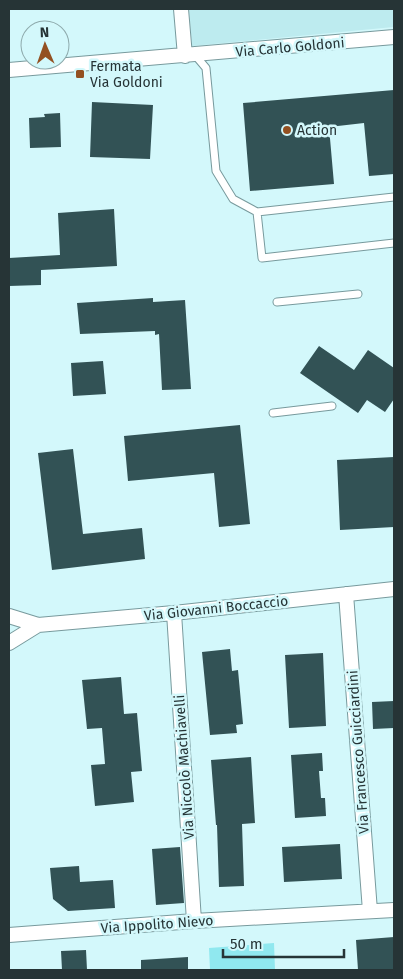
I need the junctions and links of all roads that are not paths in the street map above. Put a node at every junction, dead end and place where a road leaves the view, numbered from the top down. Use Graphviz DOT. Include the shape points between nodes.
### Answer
graph roads {
  1 [pos="181,9"];
  2 [pos="394,37"];
  3 [pos="190,56"];
  4 [pos="10,70"];
  5 [pos="394,197"];
  6 [pos="257,212"];
  7 [pos="394,243"];
  8 [pos="358,294"];
  9 [pos="277,302"];
  10 [pos="332,406"];
  11 [pos="273,414"];
  12 [pos="394,589"];
  13 [pos="346,594"];
  14 [pos="174,613"];
  15 [pos="9,616"];
  16 [pos="38,625"];
  17 [pos="9,643"];
  18 [pos="394,910"];
  19 [pos="370,911"];
  20 [pos="194,921"];
  21 [pos="9,935"];
  1 -- 3 [label="street"];
  2 -- 3 [label="street, Via Carlo Goldoni"];
  3 -- 4 [label="street, Via Carlo Goldoni"];
  3 -- 6 [label="lane" via="206,68 216,171 233,199"];
  5 -- 6 [label="lane"];
  6 -- 7 [label="lane" via="262,258"];
  8 -- 9 [label="lane"];
  10 -- 11 [label="lane"];
  12 -- 13 [label="street, Via Giovanni Boccaccio"];
  13 -- 14 [label="street, Via Giovanni Boccaccio"];
  13 -- 19 [label="street, Via Francesco Guicciardini"];
  14 -- 16 [label="street, Via Giovanni Boccaccio"];
  14 -- 20 [label="street, Via Niccolò Machiavelli"];
  15 -- 16 [label="street, Via Giovanni Boccaccio"];
  16 -- 17 [label="street, Via Giovanni Boccaccio"];
  18 -- 19 [label="street, Via Ippolito Nievo"];
  19 -- 20 [label="street, Via Ippolito Nievo"];
  20 -- 21 [label="street, Via Ippolito Nievo"];
}
